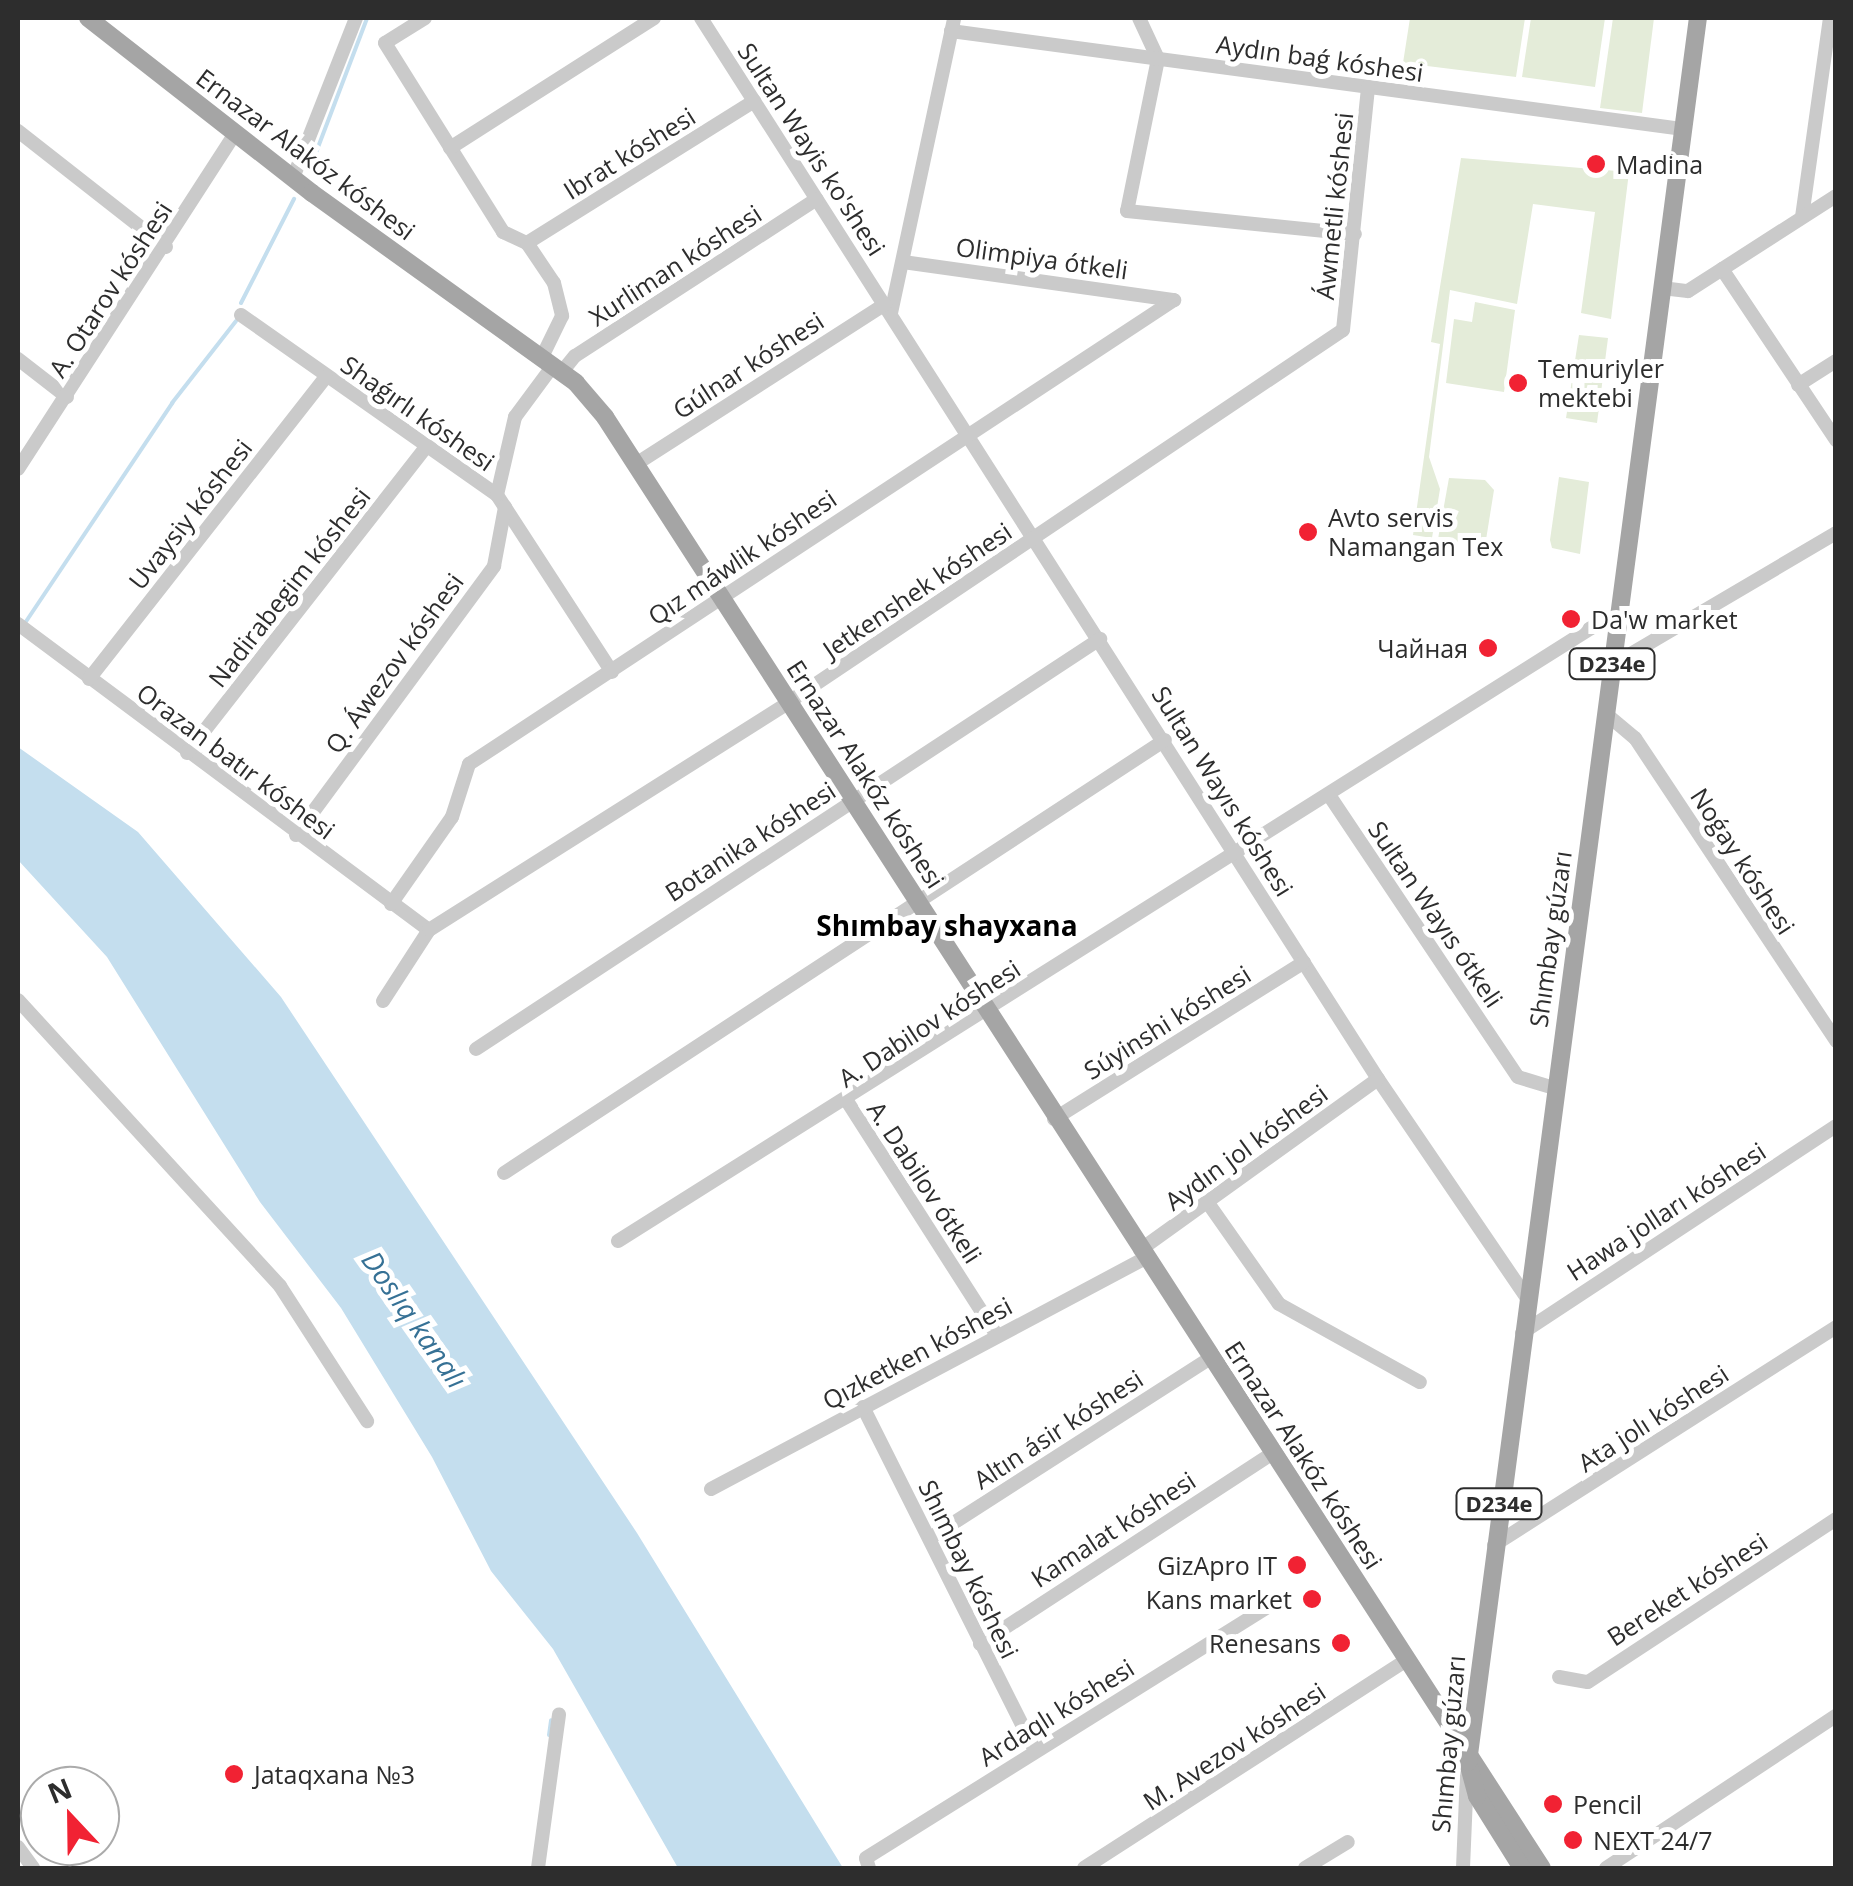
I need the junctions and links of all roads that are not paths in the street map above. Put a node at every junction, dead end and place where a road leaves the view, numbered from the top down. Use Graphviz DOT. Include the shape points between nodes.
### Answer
graph roads {
  1 [pos="88,18"];
  2 [pos="356,18"];
  3 [pos="425,18"];
  4 [pos="654,18"];
  5 [pos="701,18"];
  6 [pos="1139,18"];
  7 [pos="1698,18"];
  8 [pos="1830,18"];
  9 [pos="952,24"];
  10 [pos="1158,59"];
  11 [pos="1368,87"];
  12 [pos="754,100"];
  13 [pos="1683,129"];
  14 [pos="18,131"];
  15 [pos="236,132"];
  16 [pos="450,148"];
  17 [pos="293,178"];
  18 [pos="1836,196"];
  19 [pos="817,199"];
  20 [pos="1802,217"];
  21 [pos="1355,234"];
  22 [pos="527,243"];
  23 [pos="166,246"];
  24 [pos="904,262"];
  25 [pos="1722,269"];
  26 [pos="1662,288"];
  27 [pos="1174,300"];
  28 [pos="888,309"];
  29 [pos="241,315"];
  30 [pos="1343,330"];
  31 [pos="18,359"];
  32 [pos="1836,360"];
  33 [pos="551,366"];
  34 [pos="326,376"];
  35 [pos="1798,385"];
  36 [pos="67,396"];
  37 [pos="967,432"];
  38 [pos="1836,440"];
  39 [pos="425,448"];
  40 [pos="636,464"];
  41 [pos="18,469"];
  42 [pos="501,501"];
  43 [pos="1836,533"];
  44 [pos="1035,538"];
  45 [pos="722,598"];
  46 [pos="1618,618"];
  47 [pos="18,624"];
  48 [pos="1100,639"];
  49 [pos="1612,665"];
  50 [pos="612,672"];
  51 [pos="89,679"];
  52 [pos="789,702"];
  53 [pos="1605,714"];
  54 [pos="1165,740"];
  55 [pos="188,753"];
  56 [pos="1329,794"];
  57 [pos="853,800"];
  58 [pos="296,836"];
  59 [pos="1236,851"];
  60 [pos="392,904"];
  61 [pos="920,904"];
  62 [pos="429,930"];
  63 [pos="1304,962"];
  64 [pos="18,1000"];
  65 [pos="383,1001"];
  66 [pos="988,1012"];
  67 [pos="1836,1042"];
  68 [pos="476,1049"];
  69 [pos="1378,1079"];
  70 [pos="1555,1088"];
  71 [pos="848,1102"];
  72 [pos="1054,1119"];
  73 [pos="1836,1126"];
  74 [pos="504,1172"];
  75 [pos="1208,1204"];
  76 [pos="618,1242"];
  77 [pos="1142,1254"];
  78 [pos="1527,1298"];
  79 [pos="1836,1327"];
  80 [pos="1522,1333"];
  81 [pos="998,1336"];
  82 [pos="1210,1358"];
  83 [pos="1420,1382"];
  84 [pos="863,1407"];
  85 [pos="367,1421"];
  86 [pos="1272,1454"];
  87 [pos="712,1489"];
  88 [pos="1836,1519"];
  89 [pos="930,1538"];
  90 [pos="1494,1545"];
  91 [pos="1270,1606"];
  92 [pos="980,1644"];
  93 [pos="1408,1660"];
  94 [pos="1559,1677"];
  95 [pos="559,1714"];
  96 [pos="1836,1716"];
  97 [pos="1034,1751"];
  98 [pos="1468,1762"];
  99 [pos="1348,1842"];
  100 [pos="18,1847"];
  101 [pos="868,1863"];
  102 [pos="33,1868"];
  103 [pos="538,1868"];
  104 [pos="1084,1868"];
  105 [pos="1305,1868"];
  106 [pos="1463,1868"];
  107 [pos="1522,1868"];
  108 [pos="1542,1868"];
  109 [pos="1606,1868"];
  1 -- 15 [label="main road, Ernazar Alakóz kóshesi"];
  2 -- 17 [label="street"];
  3 -- 16 [label="street" via="385,42"];
  4 -- 16 [label="street"];
  5 -- 12 [label="street, Sultan Wayis ko'shesi"];
  6 -- 10 [label="street"];
  7 -- 13 [label="main road, Shımbay gúzarı / D234e"];
  8 -- 20 [label="street"];
  9 -- 10 [label="street, Aydın baǵ kóshesi"];
  9 -- 24 [label="street"];
  10 -- 11 [label="street, Aydın baǵ kóshesi"];
  10 -- 21 [label="street" via="1127,211"];
  11 -- 13 [label="street, Aydın baǵ kóshesi"];
  11 -- 21 [label="street, Áwmetli kóshesi"];
  12 -- 19 [label="street, Sultan Wayis ko'shesi"];
  12 -- 22 [label="street, Ibrat kóshesi"];
  13 -- 26 [label="main road, Shımbay gúzarı / D234e"];
  14 -- 23 [label="street"];
  15 -- 17 [label="main road, Ernazar Alakóz kóshesi"];
  15 -- 23 [label="street, A. Otarov kóshesi"];
  16 -- 22 [label="street" via="503,232"];
  17 -- 33 [label="main road, Ernazar Alakóz kóshesi"];
  18 -- 20 [label="street"];
  19 -- 28 [label="street, Sultan Wayis ko'shesi"];
  19 -- 33 [label="street, Xurliman kóshesi"];
  20 -- 25 [label="street"];
  21 -- 30 [label="street, Áwmetli kóshesi"];
  22 -- 33 [label="street" via="554,283 562,316"];
  23 -- 36 [label="street, A. Otarov kóshesi"];
  24 -- 27 [label="street, Olimpiya ótkeli"];
  24 -- 28 [label="street"];
  25 -- 26 [label="street" via="1688,290"];
  25 -- 35 [label="street"];
  26 -- 46 [label="main road, Shımbay gúzarı / D234e"];
  27 -- 37 [label="street, Qız máwlik kóshesi"];
  28 -- 37 [label="street, Sultan Wayıs kóshesi"];
  28 -- 40 [label="street, Gúlnar kóshesi"];
  29 -- 34 [label="street, Shaǵırlı kóshesi"];
  30 -- 44 [label="street, Jetkenshek kóshesi"];
  31 -- 36 [label="street"];
  32 -- 35 [label="street"];
  33 -- 40 [label="main road, Ernazar Alakóz kóshesi" via="605,416"];
  33 -- 42 [label="street, Q. Áwezov kóshesi" via="515,417"];
  34 -- 39 [label="street, Shaǵırlı kóshesi"];
  34 -- 51 [label="street, Uvaysiy kóshesi"];
  35 -- 38 [label="street"];
  36 -- 41 [label="street, A. Otarov kóshesi"];
  37 -- 44 [label="street, Sultan Wayıs kóshesi"];
  37 -- 45 [label="street, Qız máwlik kóshesi"];
  39 -- 42 [label="street, Shaǵırlı kóshesi"];
  39 -- 55 [label="street, Nadirabegim kóshesi"];
  40 -- 45 [label="main road, Ernazar Alakóz kóshesi"];
  42 -- 50 [label="street, Shaǵırlı kóshesi"];
  42 -- 58 [label="street, Q. Áwezov kóshesi" via="494,566"];
  43 -- 49 [label="street"];
  44 -- 48 [label="street, Sultan Wayıs kóshesi"];
  44 -- 52 [label="street, Jetkenshek kóshesi"];
  45 -- 50 [label="street, Qız máwlik kóshesi"];
  45 -- 52 [label="main road, Ernazar Alakóz kóshesi"];
  46 -- 49 [label="main road, Shımbay gúzarı / D234e"];
  46 -- 56 [label="street, A. Dabilov kóshesi" via="1591,628"];
  47 -- 51 [label="street, Orazan batır kóshesi"];
  48 -- 54 [label="street, Sultan Wayıs kóshesi"];
  48 -- 57 [label="street, Botanika kóshesi"];
  49 -- 53 [label="main road, Shımbay gúzarı / D234e"];
  50 -- 60 [label="street, Qız máwlik kóshesi" via="469,764 452,817"];
  51 -- 55 [label="street, Orazan batır kóshesi"];
  52 -- 57 [label="main road, Ernazar Alakóz kóshesi"];
  52 -- 62 [label="street, Jetkenshek kóshesi"];
  53 -- 67 [label="street, Noǵay kóshesi" via="1635,738"];
  53 -- 70 [label="main road, Shımbay gúzarı / D234e"];
  54 -- 59 [label="street, Sultan Wayıs kóshesi"];
  54 -- 61 [label="street"];
  55 -- 58 [label="street, Orazan batır kóshesi"];
  56 -- 59 [label="street, A. Dabilov kóshesi"];
  56 -- 70 [label="street, Sultan Wayıs ótkeli" via="1518,1077"];
  57 -- 61 [label="main road, Ernazar Alakóz kóshesi"];
  57 -- 68 [label="street, Botanika kóshesi"];
  58 -- 60 [label="street, Orazan batır kóshesi"];
  59 -- 63 [label="street, Sultan Wayıs kóshesi"];
  59 -- 66 [label="street, A. Dabilov kóshesi"];
  60 -- 62 [label="street, Orazan batır kóshesi"];
  61 -- 66 [label="main road, Ernazar Alakóz kóshesi"];
  61 -- 74 [label="street"];
  62 -- 65 [label="street, Jetkenshek kóshesi"];
  63 -- 69 [label="street, Sultan Wayıs kóshesi"];
  63 -- 72 [label="street, Súyinshi kóshesi"];
  64 -- 85 [label="street" via="280,1286"];
  66 -- 71 [label="street, A. Dabilov kóshesi"];
  66 -- 72 [label="main road, Ernazar Alakóz kóshesi"];
  69 -- 75 [label="street, Aydın jol kóshesi"];
  69 -- 78 [label="street, Sultan Wayıs kóshesi"];
  70 -- 78 [label="main road, Shımbay gúzarı / D234e"];
  71 -- 76 [label="street, A. Dabilov kóshesi"];
  71 -- 81 [label="street, A. Dabilov ótkeli"];
  72 -- 77 [label="main road, Ernazar Alakóz kóshesi"];
  73 -- 80 [label="street, Hawa jolları kóshesi"];
  75 -- 77 [label="street, Aydın jol kóshesi"];
  75 -- 83 [label="street" via="1279,1304"];
  77 -- 81 [label="street, Qızketken kóshesi"];
  77 -- 82 [label="main road, Ernazar Alakóz kóshesi"];
  78 -- 80 [label="main road, Shımbay gúzarı / D234e"];
  79 -- 90 [label="street, Ata jolı kóshesi"];
  80 -- 90 [label="main road, Shımbay gúzarı / D234e"];
  81 -- 84 [label="street, Qızketken kóshesi"];
  82 -- 86 [label="main road, Ernazar Alakóz kóshesi"];
  82 -- 89 [label="street, Altın ásir kóshesi"];
  84 -- 87 [label="street, Qızketken kóshesi"];
  84 -- 89 [label="street, Shımbay kóshesi"];
  86 -- 92 [label="street, Kamalat kóshesi"];
  86 -- 93 [label="main road, Ernazar Alakóz kóshesi"];
  88 -- 94 [label="street, Bereket kóshesi" via="1588,1682"];
  89 -- 92 [label="street, Shımbay kóshesi"];
  90 -- 98 [label="main road, Shımbay gúzarı / D234e"];
  91 -- 97 [label="street, Ardaqlı kóshesi"];
  92 -- 97 [label="street, Shımbay kóshesi"];
  93 -- 98 [label="main road, Ernazar Alakóz kóshesi"];
  93 -- 104 [label="street, M. Avezov kóshesi"];
  95 -- 103 [label="street"];
  96 -- 109 [label="street"];
  97 -- 101 [label="street, Ardaqlı kóshesi"];
  98 -- 106 [label="street, Shımbay gúzarı / D234e"];
  98 -- 107 [label="main road, Ernazar Alakóz kóshesi" via="1477,1796"];
  98 -- 108 [label="main road, Ernazar Alakóz kóshesi"];
  99 -- 105 [label="street"];
  100 -- 102 [label="street"];
}
